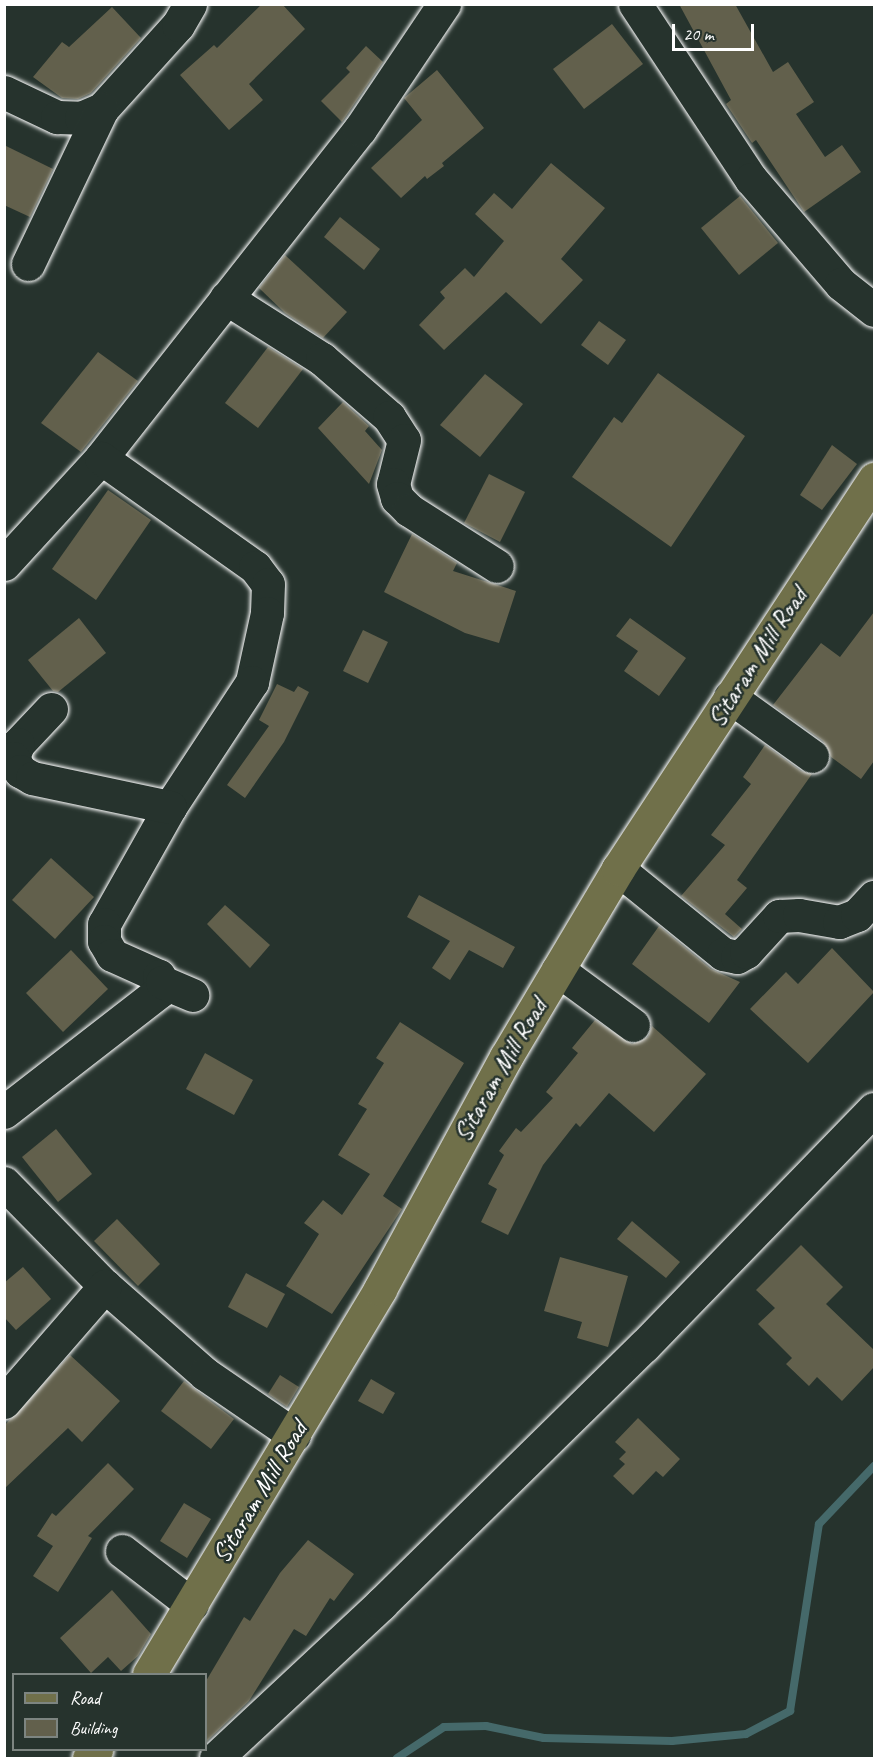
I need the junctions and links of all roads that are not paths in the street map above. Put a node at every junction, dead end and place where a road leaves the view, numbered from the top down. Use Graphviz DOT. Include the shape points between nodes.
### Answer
graph roads {
  1 [pos="190,4"];
  2 [pos="444,4"];
  3 [pos="635,4"];
  4 [pos="4,92"];
  5 [pos="102,109"];
  6 [pos="28,264"];
  7 [pos="226,297"];
  8 [pos="874,310"];
  9 [pos="101,458"];
  10 [pos="874,479"];
  11 [pos="4,564"];
  12 [pos="497,566"];
  13 [pos="730,697"];
  14 [pos="51,709"];
  15 [pos="812,756"];
  16 [pos="170,807"];
  17 [pos="618,869"];
  18 [pos="874,897"];
  19 [pos="558,970"];
  20 [pos="162,982"];
  21 [pos="192,995"];
  22 [pos="633,1025"];
  23 [pos="874,1108"];
  24 [pos="4,1112"];
  25 [pos="4,1183"];
  26 [pos="105,1286"];
  27 [pos="4,1402"];
  28 [pos="294,1435"];
  29 [pos="122,1551"];
  30 [pos="192,1605"];
  31 [pos="150,1673"];
  32 [pos="216,1758"];
  1 -- 5 [label="street" via="178,25"];
  2 -- 7 [label="street" via="360,129"];
  3 -- 8 [label="street" via="751,179 841,284"];
  4 -- 5 [label="street" via="57,117 81,118"];
  5 -- 6 [label="street"];
  7 -- 9 [label="street"];
  7 -- 12 [label="street" via="322,358 389,417 404,440 393,484 397,498 418,516"];
  9 -- 11 [label="street"];
  9 -- 16 [label="street" via="255,567 268,584 267,613 252,682"];
  10 -- 13 [label="main road, Sitaram Mill Road"];
  13 -- 15 [label="street"];
  13 -- 17 [label="main road, Sitaram Mill Road"];
  14 -- 16 [label="street" via="18,744 13,758 20,771 32,778"];
  16 -- 20 [label="street" via="104,924 104,941 112,955 159,976"];
  17 -- 18 [label="street" via="723,954 737,957 779,916 839,922 857,915"];
  17 -- 19 [label="main road, Sitaram Mill Road"];
  19 -- 22 [label="street"];
  19 -- 28 [label="main road, Sitaram Mill Road"];
  20 -- 21 [label="street"];
  20 -- 24 [label="street" via="160,991"];
  23 -- 32 [label="street" via="618,1371 381,1604"];
  25 -- 26 [label="street"];
  26 -- 27 [label="street"];
  26 -- 28 [label="street" via="205,1374"];
  28 -- 30 [label="main road, Sitaram Mill Road"];
  29 -- 30 [label="street"];
  30 -- 31 [label="main road, Sitaram Mill Road"];
}
